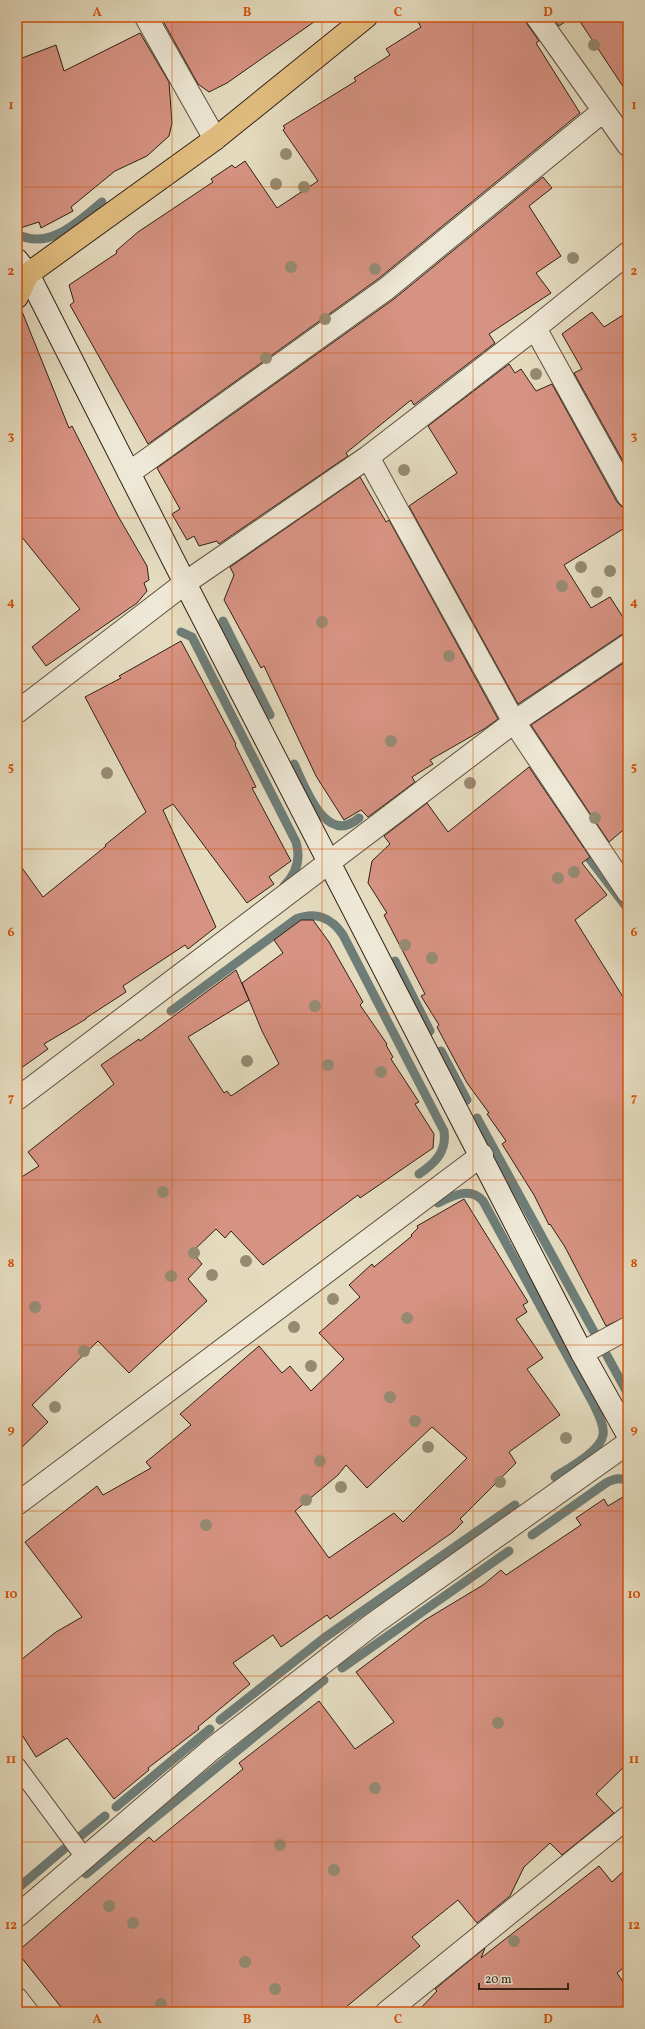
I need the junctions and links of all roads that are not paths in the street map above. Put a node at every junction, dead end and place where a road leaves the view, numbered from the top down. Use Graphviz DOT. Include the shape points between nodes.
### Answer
graph roads {
  1 [pos="146,17"];
  2 [pos="366,17"];
  3 [pos="537,17"];
  4 [pos="604,111"];
  5 [pos="215,139"];
  6 [pos="628,146"];
  7 [pos="628,253"];
  8 [pos="20,267"];
  9 [pos="17,297"];
  10 [pos="535,328"];
  11 [pos="368,457"];
  12 [pos="129,473"];
  13 [pos="628,496"];
  14 [pos="185,583"];
  15 [pos="628,645"];
  16 [pos="17,712"];
  17 [pos="514,722"];
  18 [pos="330,863"];
  19 [pos="628,892"];
  20 [pos="17,1099"];
  21 [pos="482,1155"];
  22 [pos="628,1328"];
  23 [pos="582,1353"];
  24 [pos="628,1435"];
  25 [pos="628,1443"];
  26 [pos="17,1504"];
  27 [pos="17,1766"];
  28 [pos="628,1817"];
  29 [pos="85,1858"];
  30 [pos="17,1916"];
  31 [pos="17,1999"];
  32 [pos="27,2012"];
  33 [pos="387,2012"];
  1 -- 5 [label="street"];
  2 -- 5 [label="main road"];
  3 -- 4 [label="street"];
  4 -- 6 [label="street"];
  4 -- 12 [label="street" via="386,289"];
  5 -- 8 [label="main road"];
  7 -- 10 [label="street"];
  8 -- 9 [label="main road"];
  8 -- 12 [label="street"];
  10 -- 11 [label="street"];
  10 -- 13 [label="street"];
  11 -- 14 [label="street"];
  11 -- 17 [label="street"];
  12 -- 14 [label="street"];
  14 -- 16 [label="street"];
  14 -- 18 [label="street"];
  15 -- 17 [label="street"];
  17 -- 18 [label="street"];
  17 -- 19 [label="street"];
  18 -- 20 [label="street"];
  18 -- 21 [label="street"];
  21 -- 23 [label="street"];
  21 -- 26 [label="street"];
  22 -- 23 [label="street"];
  23 -- 24 [label="street"];
  25 -- 29 [label="street" via="373,1624 212,1750"];
  27 -- 29 [label="lane"];
  28 -- 33 [label="street"];
  29 -- 30 [label="street"];
  31 -- 32 [label="street"];
}
